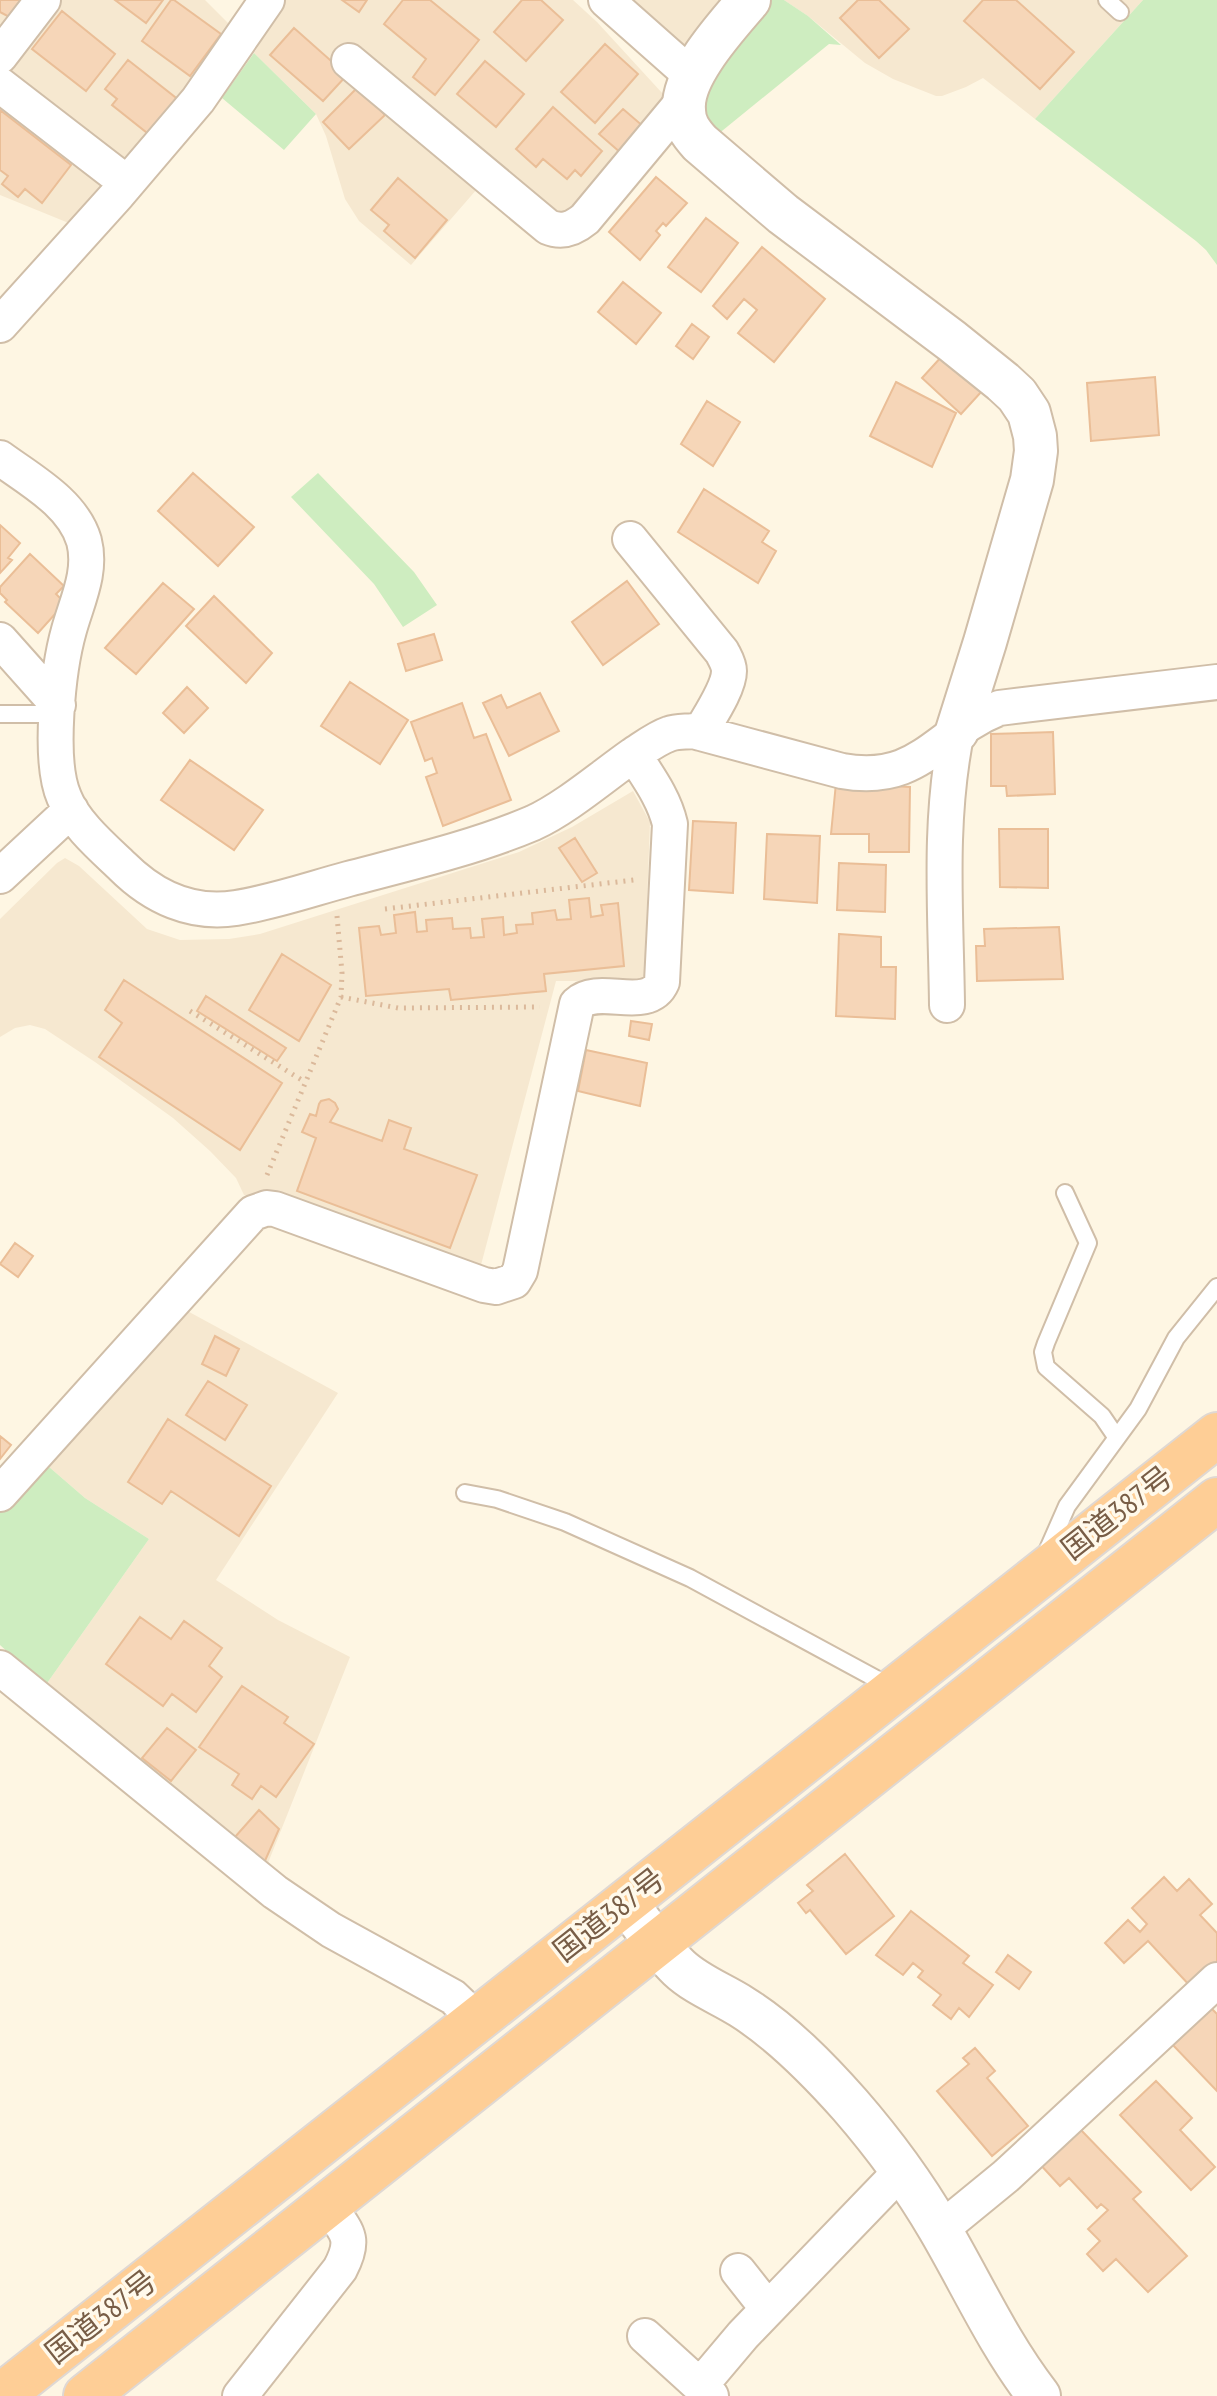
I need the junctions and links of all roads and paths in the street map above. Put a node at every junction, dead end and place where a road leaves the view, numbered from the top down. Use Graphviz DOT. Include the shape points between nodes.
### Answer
graph roads {
  1 [pos="43,0"];
  2 [pos="267,0"];
  3 [pos="606,0"];
  4 [pos="749,0"];
  5 [pos="0,56"];
  6 [pos="349,61"];
  7 [pos="0,85"];
  8 [pos="688,88"];
  9 [pos="127,183"];
  10 [pos="0,325"];
  11 [pos="0,458"];
  12 [pos="630,539"];
  13 [pos="0,640"];
  14 [pos="1217,682"];
  15 [pos="58,710"];
  16 [pos="0,714"];
  17 [pos="957,731"];
  18 [pos="700,733"];
  19 [pos="634,755"];
  20 [pos="71,810"];
  21 [pos="0,876"];
  22 [pos="639,880"];
  23 [pos="337,908"];
  24 [pos="380,910"];
  25 [pos="351,914"];
  26 [pos="337,916"];
  27 [pos="341,997"];
  28 [pos="947,1005"];
  29 [pos="546,1007"];
  30 [pos="190,1011"];
  31 [pos="305,1082"];
  32 [pos="262,1185"];
  33 [pos="1065,1193"];
  34 [pos="1217,1287"];
  35 [pos="1217,1435"];
  36 [pos="1117,1438"];
  37 [pos="465,1493"];
  38 [pos="0,1494"];
  39 [pos="1217,1500"];
  40 [pos="1038,1576"];
  41 [pos="0,1668"];
  42 [pos="895,1689"];
  43 [pos="625,1902"];
  44 [pos="658,1943"];
  45 [pos="1217,1980"];
  46 [pos="476,2019"];
  47 [pos="901,2171"];
  48 [pos="327,2205"];
  49 [pos="940,2230"];
  50 [pos="738,2271"];
  51 [pos="768,2309"];
  52 [pos="645,2336"];
  53 [pos="705,2391"];
  54 [pos="1,2396"];
  55 [pos="86,2396"];
  56 [pos="240,2396"];
  57 [pos="1039,2396"];
  1 -- 5 [label="street"];
  2 -- 9 [label="street" via="208,88"];
  3 -- 8 [label="street"];
  4 -- 8 [label="street"];
  6 -- 8 [label="street" via="548,227 560,231 585,219"];
  7 -- 9 [label="street"];
  8 -- 17 [label="street" via="686,122 700,143 783,214 993,374 1029,413 1035,466"];
  9 -- 10 [label="street"];
  11 -- 15 [label="street" via="72,516 86,553 85,576 65,644"];
  12 -- 18 [label="street" via="728,663 727,683"];
  13 -- 15 [label="street"];
  14 -- 17 [label="street" via="999,708"];
  15 -- 16 [label="lane"];
  15 -- 20 [label="street" via="60,784"];
  17 -- 18 [label="street" via="902,769 858,774"];
  17 -- 28 [label="street" via="945,839"];
  18 -- 19 [label="street" via="670,733"];
  19 -- 20 [label="street" via="519,828 234,908 193,907 150,890"];
  19 -- 38 [label="street" via="670,824 662,982 648,996 592,997 577,1004 514,1281 484,1285 275,1209 257,1211"];
  20 -- 21 [label="street"];
  22 -- 24 [label="path"];
  23 -- 26 [label="path"];
  25 -- 26 [label="path"];
  26 -- 27 [label="path"];
  27 -- 29 [label="path" via="398,1008"];
  27 -- 31 [label="path"];
  30 -- 31 [label="path"];
  31 -- 32 [label="path"];
  33 -- 36 [label="lane" via="1088,1243 1046,1343 1044,1360 1056,1378 1108,1421"];
  34 -- 36 [label="lane" via="1176,1338"];
  35 -- 40 [label="highway, 国道387号"];
  36 -- 40 [label="lane" via="1067,1506"];
  37 -- 42 [label="lane" via="565,1522 653,1561"];
  39 -- 44 [label="highway, 国道387号"];
  40 -- 42 [label="highway, 国道387号"];
  41 -- 46 [label="street" via="275,1892 331,1930 446,1992"];
  42 -- 43 [label="highway, 国道387号"];
  43 -- 44 [label="street"];
  43 -- 46 [label="highway, 国道387号"];
  44 -- 47 [label="street" via="687,1975 742,2007 793,2047 848,2103"];
  44 -- 48 [label="highway, 国道387号"];
  45 -- 49 [label="street" via="1006,2176"];
  46 -- 54 [label="highway, 国道387号"];
  47 -- 49 [label="street"];
  47 -- 51 [label="street"];
  48 -- 55 [label="highway, 国道387号"];
  48 -- 56 [label="street" via="346,2232 349,2253"];
  49 -- 57 [label="street" via="990,2323"];
  50 -- 51 [label="street"];
  51 -- 53 [label="street"];
  52 -- 53 [label="street"];
}
